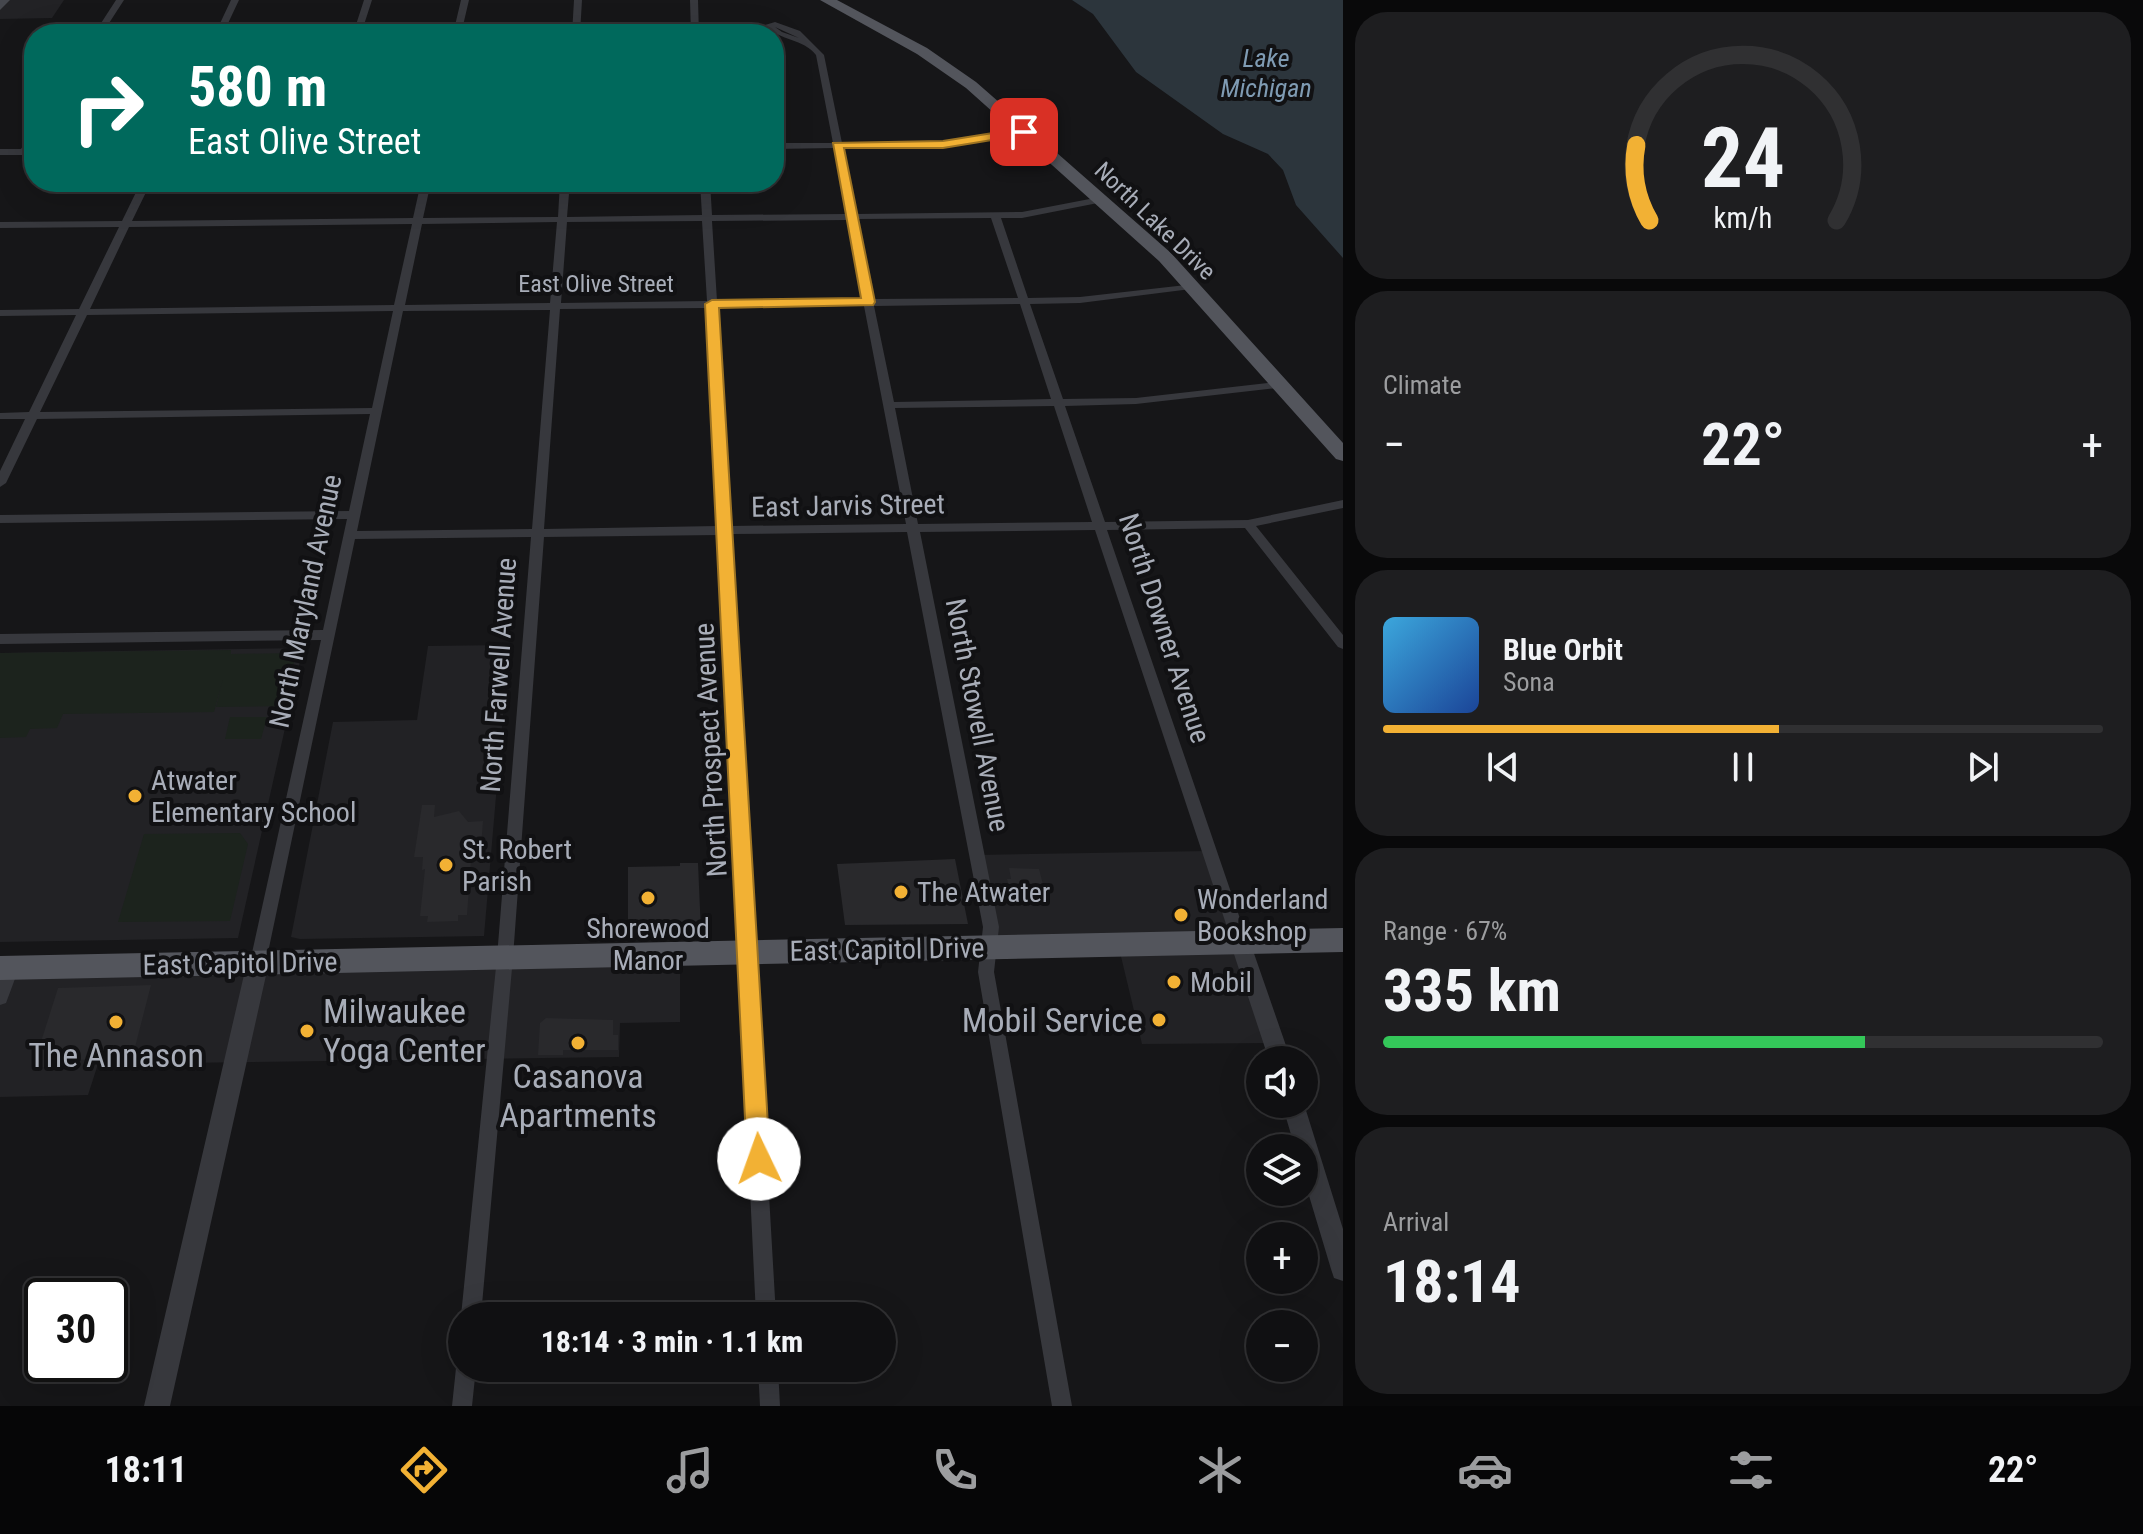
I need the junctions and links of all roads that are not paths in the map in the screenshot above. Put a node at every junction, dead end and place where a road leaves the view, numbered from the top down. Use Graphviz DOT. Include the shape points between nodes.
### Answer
graph roads {
  1 [pos="5,0"];
  2 [pos="120,0"];
  3 [pos="235,0"];
  4 [pos="368,0"];
  5 [pos="465,0"];
  6 [pos="578,0"];
  7 [pos="694,0"];
  8 [pos="827,0"];
  9 [pos="0,7"];
  10 [pos="104,24"];
  11 [pos="224,24"];
  12 [pos="360,24"];
  13 [pos="459,24"];
  14 [pos="577,24"];
  15 [pos="695,24"];
  16 [pos="807,43"];
  17 [pos="1024,132"];
  18 [pos="837,145"];
  19 [pos="784,146"];
  20 [pos="0,152"];
  21 [pos="24,152"];
  22 [pos="141,192"];
  23 [pos="424,192"];
  24 [pos="564,192"];
  25 [pos="706,192"];
  26 [pos="1100,200"];
  27 [pos="995,215"];
  28 [pos="852,216"];
  29 [pos="707,217"];
  30 [pos="561,218"];
  31 [pos="417,220"];
  32 [pos="126,224"];
  33 [pos="0,225"];
  34 [pos="1191,286"];
  35 [pos="1022,300"];
  36 [pos="869,302"];
  37 [pos="712,304"];
  38 [pos="554,305"];
  39 [pos="399,307"];
  40 [pos="83,312"];
  41 [pos="0,313"];
  42 [pos="1277,385"];
  43 [pos="1058,403"];
  44 [pos="890,405"];
  45 [pos="376,411"];
  46 [pos="0,416"];
  47 [pos="32,416"];
  48 [pos="1343,455"];
  49 [pos="0,483"];
  50 [pos="1343,504"];
  51 [pos="354,515"];
  52 [pos="0,519"];
  53 [pos="1248,524"];
  54 [pos="1099,525"];
  55 [pos="913,528"];
  56 [pos="725,530"];
  57 [pos="537,533"];
  58 [pos="351,535"];
  59 [pos="328,635"];
  60 [pos="0,639"];
  61 [pos="1343,644"];
  62 [pos="1343,940"];
  63 [pos="1240,942"];
  64 [pos="987,947"];
  65 [pos="749,952"];
  66 [pos="505,957"];
  67 [pos="258,962"];
  68 [pos="6,968"];
  69 [pos="0,998"];
  70 [pos="1275,1046"];
  71 [pos="1297,1118"];
  72 [pos="1342,1261"];
  73 [pos="472,1302"];
  74 [pos="765,1302"];
  75 [pos="465,1382"];
  76 [pos="769,1382"];
  77 [pos="157,1406"];
  78 [pos="462,1406"];
  79 [pos="770,1406"];
  80 [pos="1062,1406"];
  1 -- 9 [label="main road"];
  2 -- 10 [label="street"];
  3 -- 11 [label="street"];
  4 -- 12 [label="street"];
  5 -- 13 [label="street"];
  6 -- 14 [label="street"];
  7 -- 15 [label="street"];
  8 -- 17 [label="main road, North Lake Drive" via="944,64"];
  16 -- 18 [label="street, North Stowell Avenue" via="820,55"];
  17 -- 18 [label="street" via="943,144"];
  17 -- 26 [label="main road, North Lake Drive"];
  18 -- 19 [label="street"];
  18 -- 28 [label="street, North Stowell Avenue"];
  20 -- 21 [label="street"];
  22 -- 32 [label="street"];
  23 -- 31 [label="street, North Maryland Avenue"];
  24 -- 30 [label="street, North Farwell Avenue"];
  25 -- 29 [label="street, North Prospect Avenue"];
  26 -- 27 [label="street" via="1033,214"];
  26 -- 34 [label="main road, North Lake Drive"];
  27 -- 28 [label="street"];
  27 -- 35 [label="street, North Downer Avenue"];
  28 -- 29 [label="street"];
  28 -- 36 [label="street, North Stowell Avenue"];
  29 -- 30 [label="street"];
  29 -- 37 [label="street, North Prospect Avenue"];
  30 -- 31 [label="street"];
  30 -- 38 [label="street, North Farwell Avenue"];
  31 -- 32 [label="street"];
  31 -- 39 [label="street, North Maryland Avenue"];
  32 -- 33 [label="street"];
  32 -- 40 [label="street"];
  34 -- 35 [label="street, East Olive Street" via="1080,300"];
  34 -- 42 [label="main road, North Lake Drive"];
  35 -- 36 [label="street, East Olive Street"];
  35 -- 43 [label="street, North Downer Avenue"];
  36 -- 37 [label="street, East Olive Street"];
  36 -- 44 [label="street, North Stowell Avenue"];
  37 -- 38 [label="street, East Olive Street"];
  37 -- 56 [label="street, North Prospect Avenue"];
  38 -- 39 [label="street, East Olive Street"];
  38 -- 57 [label="street, North Farwell Avenue"];
  39 -- 40 [label="street, East Olive Street"];
  39 -- 45 [label="street, North Maryland Avenue"];
  40 -- 41 [label="street, East Olive Street"];
  40 -- 47 [label="street"];
  42 -- 43 [label="street" via="1136,401"];
  42 -- 48 [label="main road, North Lake Drive"];
  43 -- 44 [label="street"];
  43 -- 54 [label="street, North Downer Avenue"];
  44 -- 55 [label="street, North Stowell Avenue"];
  45 -- 47 [label="street"];
  45 -- 51 [label="street, North Maryland Avenue"];
  46 -- 47 [label="street"];
  47 -- 49 [label="street"];
  50 -- 53 [label="street, East Jarvis Street"];
  51 -- 52 [label="street"];
  51 -- 58 [label="street, North Maryland Avenue"];
  53 -- 54 [label="street, East Jarvis Street"];
  53 -- 61 [label="street"];
  54 -- 55 [label="street, East Jarvis Street"];
  54 -- 63 [label="street, North Downer Avenue"];
  55 -- 56 [label="street, East Jarvis Street"];
  55 -- 64 [label="street, North Stowell Avenue" via="991,927"];
  56 -- 57 [label="street, East Jarvis Street"];
  56 -- 65 [label="street, North Prospect Avenue"];
  57 -- 58 [label="street, East Jarvis Street"];
  57 -- 66 [label="street, North Farwell Avenue"];
  58 -- 59 [label="street, North Maryland Avenue"];
  59 -- 60 [label="street"];
  59 -- 67 [label="street, North Maryland Avenue"];
  62 -- 63 [label="main road, East Capitol Drive"];
  63 -- 64 [label="main road, East Capitol Drive"];
  63 -- 70 [label="street, North Downer Avenue"];
  64 -- 65 [label="main road, East Capitol Drive"];
  64 -- 80 [label="street, North Stowell Avenue" via="986,972"];
  65 -- 66 [label="main road, East Capitol Drive"];
  65 -- 74 [label="street, North Prospect Avenue"];
  66 -- 67 [label="main road, East Capitol Drive"];
  66 -- 73 [label="street, North Farwell Avenue"];
  67 -- 68 [label="main road, East Capitol Drive"];
  67 -- 77 [label="street, North Maryland Avenue"];
  68 -- 69 [label="street"];
  71 -- 72 [label="street"];
  75 -- 78 [label="street"];
  76 -- 79 [label="street"];
}
